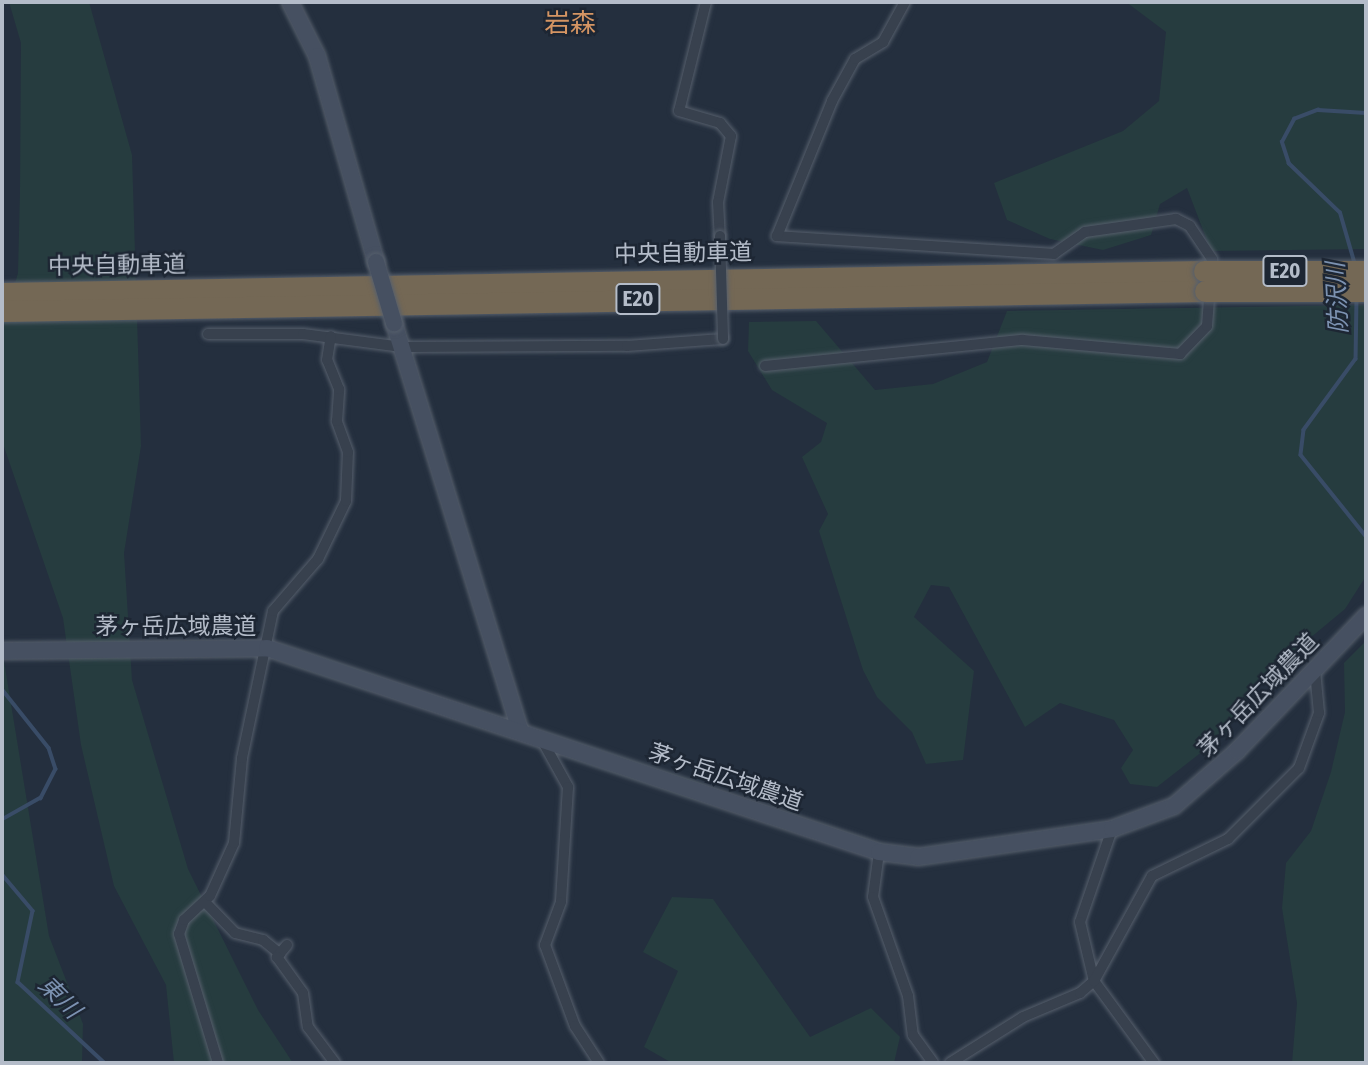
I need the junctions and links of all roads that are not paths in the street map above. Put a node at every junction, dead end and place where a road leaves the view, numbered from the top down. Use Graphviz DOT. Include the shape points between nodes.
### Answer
graph roads {
  1 [pos="290,2"];
  2 [pos="706,2"];
  3 [pos="905,2"];
  4 [pos="1366,271"];
  5 [pos="1204,281"];
  6 [pos="1366,291"];
  7 [pos="2,293"];
  8 [pos="72,301"];
  9 [pos="2,311"];
  10 [pos="208,334"];
  11 [pos="331,336"];
  12 [pos="402,347"];
  13 [pos="765,366"];
  14 [pos="1366,616"];
  15 [pos="267,648"];
  16 [pos="2,651"];
  17 [pos="1315,671"];
  18 [pos="520,730"];
  19 [pos="540,737"];
  20 [pos="1112,829"];
  21 [pos="879,852"];
  22 [pos="205,902"];
  23 [pos="1094,981"];
  24 [pos="218,1063"];
  25 [pos="335,1063"];
  26 [pos="599,1063"];
  27 [pos="933,1063"];
  28 [pos="950,1063"];
  29 [pos="1154,1063"];
  1 -- 12 [label="street, bridge" via="317,56"];
  2 -- 12 [label="street, bridge" via="679,111 720,123 731,136 718,202 723,339 627,346"];
  3 -- 13 [label="street" via="883,43 855,59 832,101 777,236 1054,254 1085,232 1177,219 1190,226 1212,259 1207,326 1180,354 1023,340"];
  4 -- 5 [label="highway, 中央自動車道 / E20, bridge"];
  5 -- 6 [label="highway, 中央自動車道 / E20, bridge"];
  5 -- 8 [label="highway, 中央自動車道 / E20"];
  7 -- 8 [label="highway, 中央自動車道 / E20"];
  8 -- 9 [label="highway, 中央自動車道 / E20"];
  10 -- 11 [label="street"];
  11 -- 12 [label="street"];
  11 -- 15 [label="street" via="327,360 339,389 337,421 348,452 346,501 318,559 279,597"];
  12 -- 18 [label="street"];
  14 -- 17 [label="street, 茅ヶ岳広域農道"];
  15 -- 16 [label="street, 茅ヶ岳広域農道"];
  15 -- 18 [label="street, 茅ヶ岳広域農道"];
  15 -- 22 [label="street" via="242,758 234,843"];
  17 -- 20 [label="street, 茅ヶ岳広域農道" via="1203,784 1174,806"];
  17 -- 23 [label="street" via="1319,713 1299,768 1228,839 1152,876"];
  18 -- 19 [label="street, 茅ヶ岳広域農道"];
  19 -- 21 [label="street, 茅ヶ岳広域農道"];
  19 -- 26 [label="street" via="568,787 561,902 545,945 575,1026"];
  20 -- 21 [label="street, 茅ヶ岳広域農道" via="937,856"];
  20 -- 23 [label="street" via="1080,922"];
  21 -- 27 [label="street" via="873,897 908,996 913,1035"];
  22 -- 24 [label="street" via="184,920 179,934"];
  22 -- 25 [label="street" via="235,933 283,949 303,993 308,1027"];
  23 -- 28 [label="street"];
  23 -- 29 [label="street"];
}
